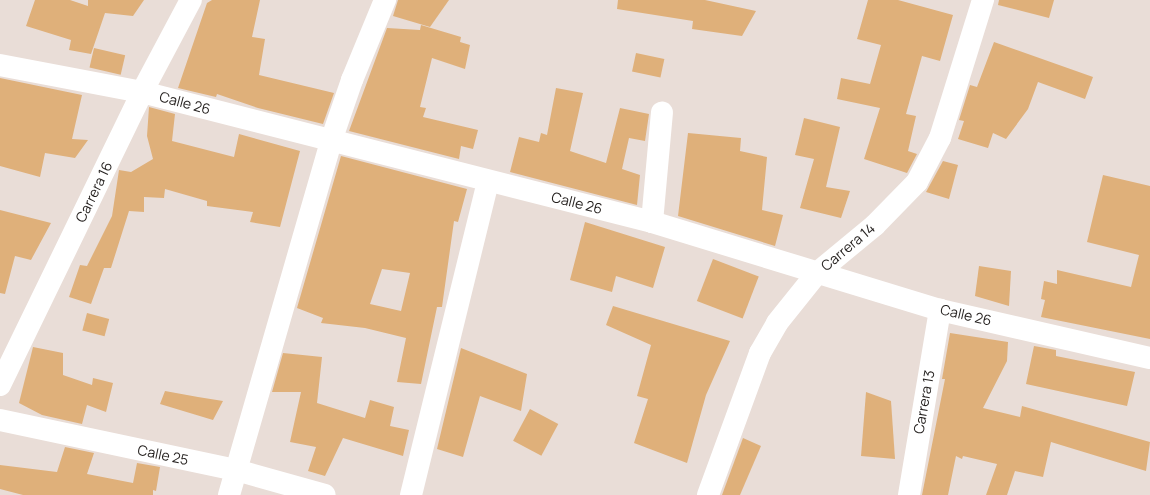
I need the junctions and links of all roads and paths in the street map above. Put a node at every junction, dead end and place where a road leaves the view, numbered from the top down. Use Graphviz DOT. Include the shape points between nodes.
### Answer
graph roads {
  1 [pos="191,0"];
  2 [pos="385,0"];
  3 [pos="983,0"];
  4 [pos="0,65"];
  5 [pos="142,92"];
  6 [pos="662,112"];
  7 [pos="332,141"];
  8 [pos="488,182"];
  9 [pos="652,222"];
  10 [pos="817,273"];
  11 [pos="940,310"];
  12 [pos="1150,358"];
  13 [pos="0,385"];
  14 [pos="0,420"];
  15 [pos="236,470"];
  16 [pos="229,495"];
  17 [pos="325,495"];
  18 [pos="411,495"];
  19 [pos="708,495"];
  20 [pos="909,495"];
  1 -- 5 [label="street, Carrera 16"];
  2 -- 7 [label="street" via="352,80"];
  3 -- 10 [label="street, Carrera 14" via="940,138 917,182 875,225"];
  4 -- 5 [label="street, Calle 26"];
  5 -- 7 [label="street, Calle 26"];
  5 -- 13 [label="street, Carrera 16"];
  6 -- 9 [label="street"];
  7 -- 8 [label="street, Calle 26"];
  7 -- 15 [label="street"];
  8 -- 9 [label="street, Calle 26"];
  8 -- 18 [label="street"];
  9 -- 10 [label="street, Calle 26"];
  10 -- 11 [label="street, Calle 26"];
  10 -- 19 [label="street, Carrera 14" via="777,322 760,353"];
  11 -- 12 [label="street, Calle 26"];
  11 -- 20 [label="street, Carrera 13"];
  14 -- 15 [label="street, Calle 25"];
  15 -- 16 [label="street"];
  15 -- 17 [label="street, Calle 25"];
}
